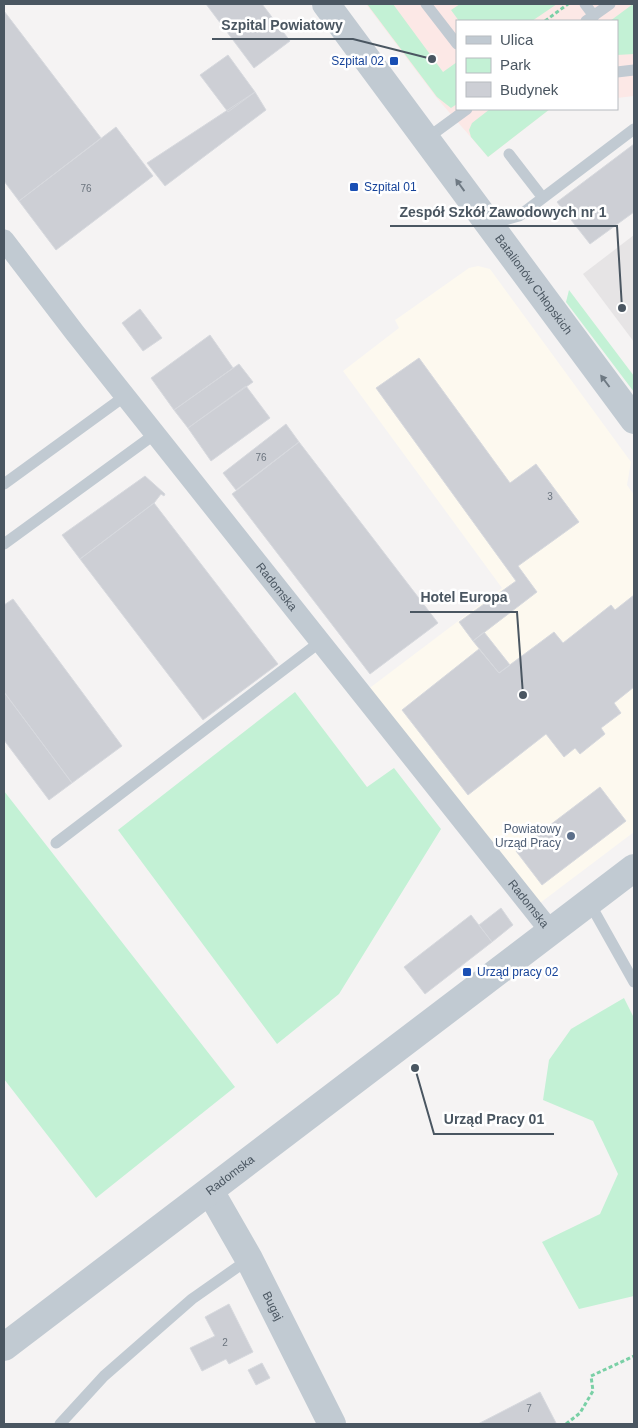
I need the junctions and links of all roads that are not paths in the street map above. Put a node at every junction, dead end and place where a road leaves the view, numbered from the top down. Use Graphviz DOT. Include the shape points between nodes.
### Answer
graph roads {
  1 [pos="326,4"];
  2 [pos="426,4"];
  3 [pos="585,4"];
  4 [pos="610,4"];
  5 [pos="590,18"];
  6 [pos="456,43"];
  7 [pos="634,70"];
  8 [pos="618,72"];
  9 [pos="466,110"];
  10 [pos="634,129"];
  11 [pos="426,139"];
  12 [pos="509,154"];
  13 [pos="543,198"];
  14 [pos="488,225"];
  15 [pos="4,240"];
  16 [pos="125,396"];
  17 [pos="634,420"];
  18 [pos="155,434"];
  19 [pos="4,484"];
  20 [pos="4,544"];
  21 [pos="320,642"];
  22 [pos="56,842"];
  23 [pos="634,868"];
  24 [pos="589,902"];
  25 [pos="551,932"];
  26 [pos="634,982"];
  27 [pos="210,1191"];
  28 [pos="249,1259"];
  29 [pos="4,1347"];
  30 [pos="60,1424"];
  31 [pos="332,1424"];
  1 -- 11 [label="street, Batalionów Chłopskich"];
  2 -- 6 [label="lane"];
  3 -- 5 [label="lane"];
  4 -- 5 [label="lane"];
  7 -- 8 [label="lane"];
  9 -- 11 [label="lane"];
  10 -- 13 [label="lane"];
  14 -- 11 [label="street, Batalionów Chłopskich, one-way"];
  12 -- 13 [label="lane"];
  13 -- 14 [label="lane" via="519,216"];
  17 -- 14 [label="street, Batalionów Chłopskich, one-way"];
  15 -- 16 [label="street, Radomska"];
  16 -- 18 [label="street, Radomska"];
  16 -- 19 [label="lane"];
  18 -- 20 [label="lane"];
  18 -- 21 [label="street, Radomska"];
  21 -- 22 [label="lane"];
  21 -- 25 [label="street, Radomska"];
  23 -- 24 [label="street, Radomska"];
  24 -- 25 [label="street, Radomska"];
  24 -- 26 [label="lane"];
  25 -- 27 [label="street, Radomska"];
  27 -- 28 [label="street, Bugaj"];
  27 -- 29 [label="street, Radomska"];
  28 -- 30 [label="lane" via="192,1299 104,1376"];
  28 -- 31 [label="street, Bugaj"];
}
